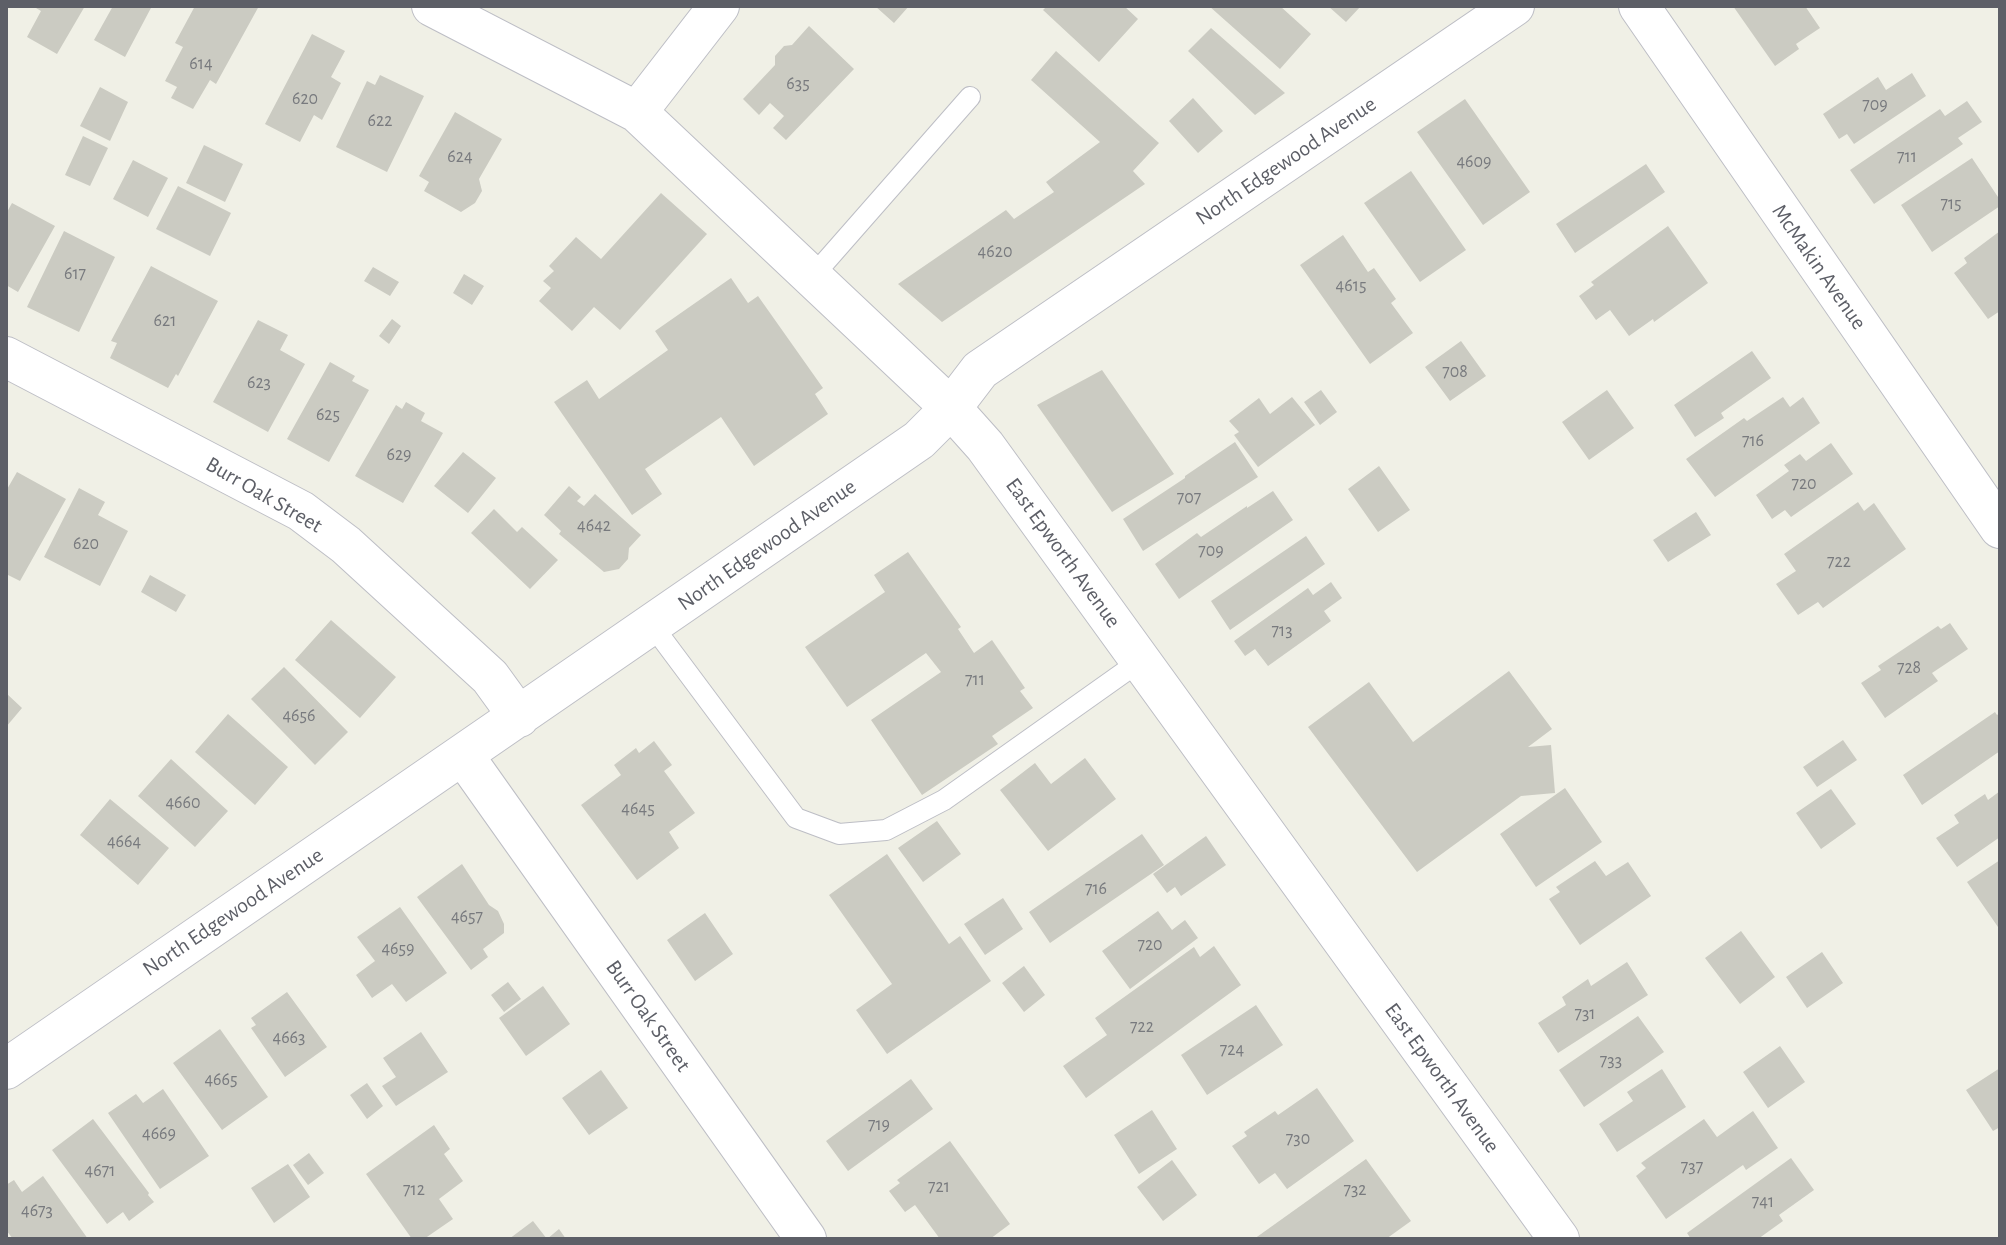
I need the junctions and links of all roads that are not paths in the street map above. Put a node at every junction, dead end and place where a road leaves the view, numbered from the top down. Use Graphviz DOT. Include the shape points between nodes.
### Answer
graph roads {
  1 [pos="432,6"];
  2 [pos="719,6"];
  3 [pos="1514,6"];
  4 [pos="1639,6"];
  5 [pos="970,97"];
  6 [pos="637,112"];
  7 [pos="812,277"];
  8 [pos="6,357"];
  9 [pos="951,408"];
  10 [pos="2000,528"];
  11 [pos="652,625"];
  12 [pos="1140,661"];
  13 [pos="519,717"];
  14 [pos="463,755"];
  15 [pos="6,1069"];
  16 [pos="806,1239"];
  17 [pos="1559,1239"];
  1 -- 6 [label="street, East Epworth Avenue"];
  2 -- 6 [label="street"];
  3 -- 9 [label="street, North Edgewood Avenue" via="980,370"];
  4 -- 10 [label="street, McMakin Avenue"];
  5 -- 7 [label="lane"];
  6 -- 7 [label="street, East Epworth Avenue"];
  7 -- 9 [label="street, East Epworth Avenue"];
  8 -- 13 [label="street, Burr Oak Street" via="301,511 346,545 490,677"];
  9 -- 11 [label="street, North Edgewood Avenue" via="919,440"];
  9 -- 12 [label="street, East Epworth Avenue" via="985,446"];
  11 -- 12 [label="lane" via="796,818 839,834 886,830 944,800"];
  11 -- 13 [label="street, North Edgewood Avenue"];
  12 -- 17 [label="street, East Epworth Avenue"];
  13 -- 14 [label="street, North Edgewood Avenue"];
  14 -- 15 [label="street, North Edgewood Avenue"];
  14 -- 16 [label="street, Burr Oak Street"];
}
